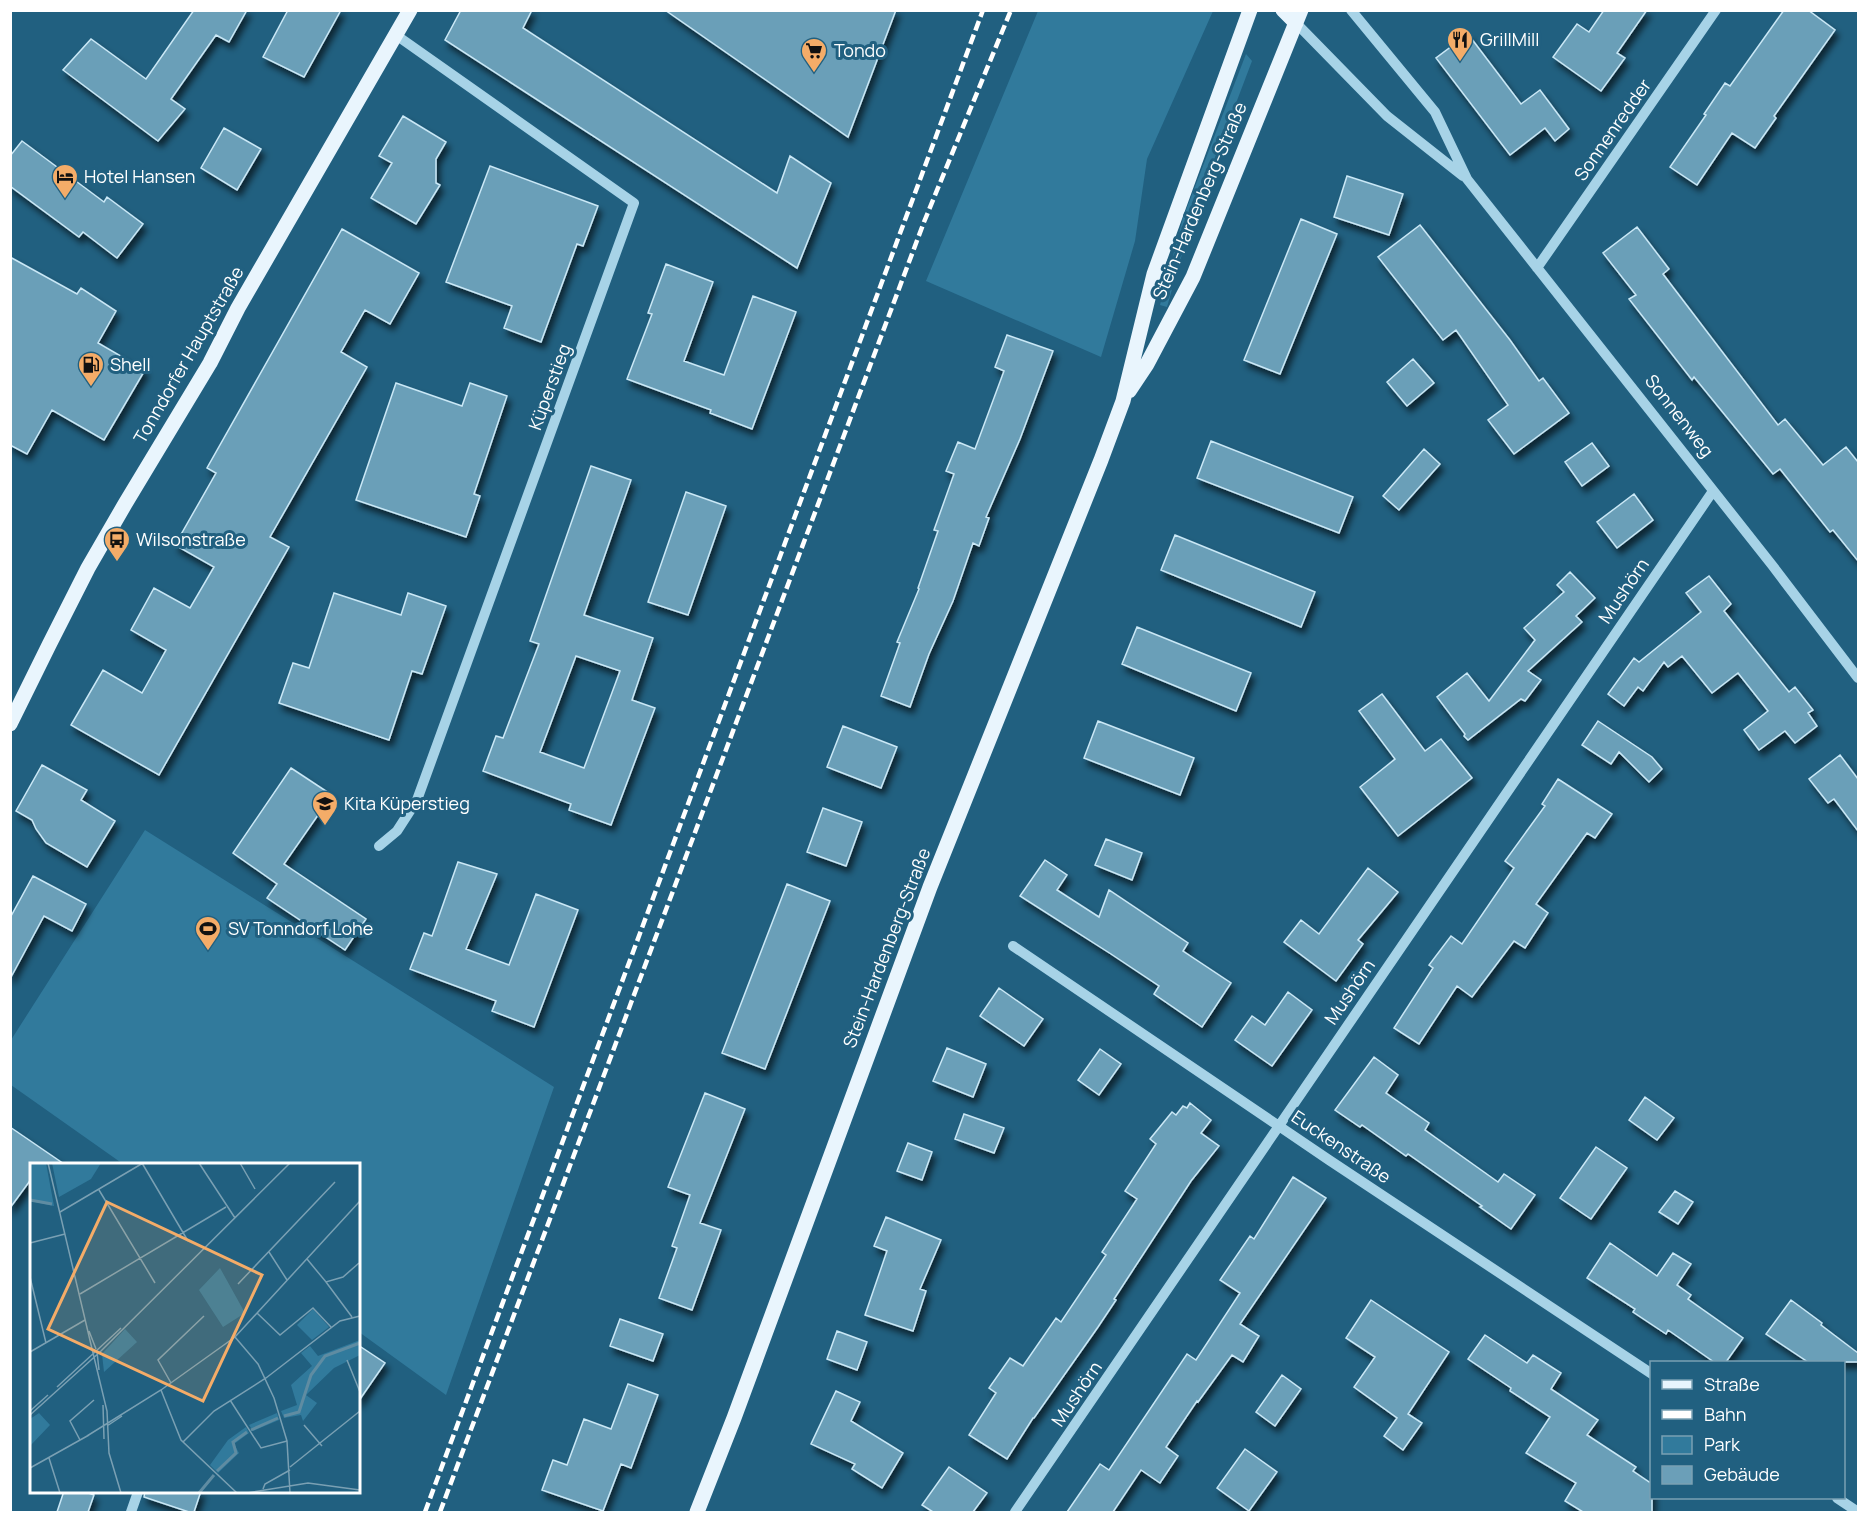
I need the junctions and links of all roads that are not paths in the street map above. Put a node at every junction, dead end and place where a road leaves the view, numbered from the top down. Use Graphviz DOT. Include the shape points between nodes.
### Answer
graph roads {
  1 [pos="410,10"];
  2 [pos="1250,10"];
  3 [pos="1283,10"];
  4 [pos="1351,10"];
  5 [pos="1716,10"];
  6 [pos="1298,17"];
  7 [pos="396,35"];
  8 [pos="1467,179"];
  9 [pos="1537,268"];
  10 [pos="1123,401"];
  11 [pos="1713,491"];
  12 [pos="1858,678"];
  13 [pos="10,724"];
  14 [pos="379,846"];
  15 [pos="1013,946"];
  16 [pos="1279,1125"];
  17 [pos="1650,1373"];
  18 [pos="137,1493"];
  19 [pos="1840,1499"];
  20 [pos="131,1512"];
  21 [pos="697,1512"];
  22 [pos="1016,1512"];
  23 [pos="1858,1512"];
  1 -- 7 [label="main road, Tonndorfer Hauptstraße"];
  2 -- 10 [label="main road, Stein-Hardenberg-Straße" via="1154,274"];
  3 -- 6 [label="main road, Sonnenweg"];
  4 -- 8 [label="street, Sonnenweg" via="1435,112"];
  5 -- 9 [label="street, Sonnenredder"];
  6 -- 8 [label="street, Sonnenweg" via="1387,116"];
  6 -- 10 [label="main road, Stein-Hardenberg-Straße" via="1193,277"];
  7 -- 13 [label="main road, Tonndorfer Hauptstraße" via="210,363 88,568"];
  7 -- 14 [label="street, Küperstieg" via="634,203 417,800 397,831"];
  8 -- 9 [label="street, Sonnenweg"];
  9 -- 11 [label="street, Sonnenweg"];
  10 -- 21 [label="main road, Stein-Hardenberg-Straße" via="930,887"];
  11 -- 12 [label="street, Sonnenweg"];
  11 -- 16 [label="street, Mushörn"];
  15 -- 16 [label="street, Euckenstraße"];
  16 -- 17 [label="street, Euckenstraße"];
  16 -- 22 [label="street, Mushörn"];
  18 -- 20 [label="street"];
  19 -- 23 [label="street"];
}
